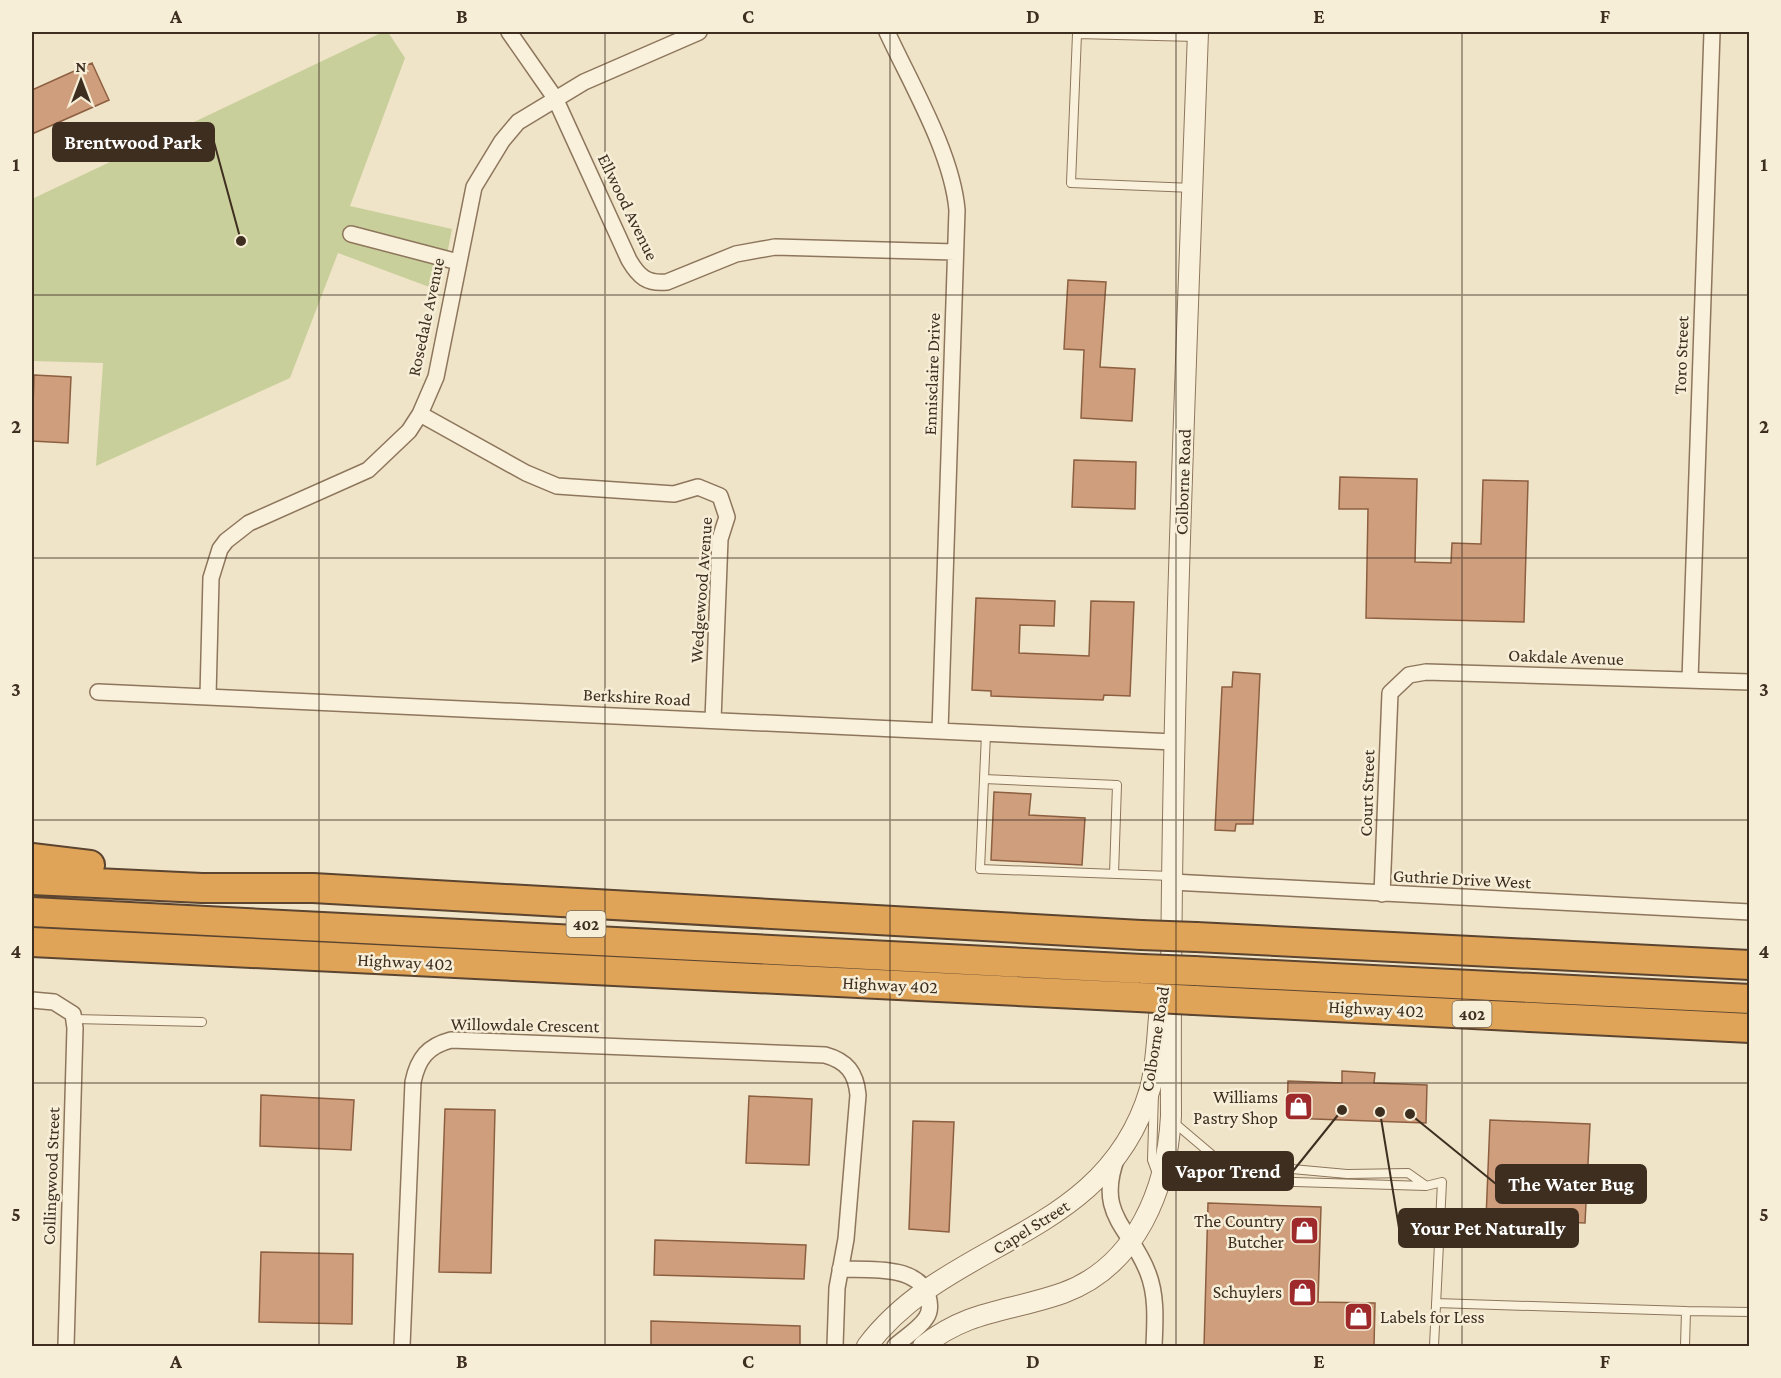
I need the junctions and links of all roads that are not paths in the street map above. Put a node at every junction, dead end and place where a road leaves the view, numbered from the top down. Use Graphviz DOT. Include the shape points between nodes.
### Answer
graph roads {
  1 [pos="509,32"];
  2 [pos="699,32"];
  3 [pos="887,32"];
  4 [pos="1712,32"];
  5 [pos="1198,34"];
  6 [pos="555,98"];
  7 [pos="1193,188"];
  8 [pos="351,234"];
  9 [pos="955,252"];
  10 [pos="458,262"];
  11 [pos="420,414"];
  12 [pos="1690,681"];
  13 [pos="1749,682"];
  14 [pos="98,692"];
  15 [pos="1390,693"];
  16 [pos="208,696"];
  17 [pos="713,720"];
  18 [pos="940,731"];
  19 [pos="986,734"];
  20 [pos="1174,742"];
  21 [pos="984,778"];
  22 [pos="32,858"];
  23 [pos="1114,874"];
  24 [pos="1172,879"];
  25 [pos="32,880"];
  26 [pos="313,888"];
  27 [pos="1382,894"];
  28 [pos="32,896"];
  29 [pos="32,912"];
  30 [pos="1749,912"];
  31 [pos="32,942"];
  32 [pos="1189,949"];
  33 [pos="1141,952"];
  34 [pos="32,957"];
  35 [pos="406,962"];
  36 [pos="1749,965"];
  37 [pos="1749,982"];
  38 [pos="1749,999"];
  39 [pos="32,1000"];
  40 [pos="71,1014"];
  41 [pos="202,1022"];
  42 [pos="1749,1028"];
  43 [pos="1153,1071"];
  44 [pos="1171,1120"];
  45 [pos="1121,1147"];
  46 [pos="1163,1176"];
  47 [pos="1426,1186"];
  48 [pos="1153,1203"];
  49 [pos="1130,1242"];
  50 [pos="840,1269"];
  51 [pos="925,1290"];
  52 [pos="1155,1300"];
  53 [pos="1436,1303"];
  54 [pos="1686,1311"];
  55 [pos="1749,1312"];
  56 [pos="66,1347"];
  57 [pos="402,1347"];
  58 [pos="835,1347"];
  59 [pos="867,1347"];
  60 [pos="896,1347"];
  61 [pos="923,1347"];
  62 [pos="1154,1347"];
  63 [pos="1434,1347"];
  64 [pos="1685,1347"];
  1 -- 6 [label="street, Ellwood Avenue"];
  2 -- 6 [label="street, Rosedale Avenue"];
  3 -- 9 [label="street, Ennisclaire Drive" via="950,173 957,210"];
  4 -- 12 [label="street, Toro Street"];
  5 -- 7 [label="street, Colborne Road"];
  5 -- 7 [label="lane" via="1077,34 1071,183"];
  6 -- 9 [label="street, Ellwood Avenue" via="629,260 641,278 667,282 736,255 775,247"];
  6 -- 10 [label="street, Rosedale Avenue" via="518,122 474,187"];
  7 -- 20 [label="street, Colborne Road"];
  8 -- 10 [label="street"];
  9 -- 18 [label="street, Ennisclaire Drive"];
  10 -- 11 [label="street, Rosedale Avenue" via="436,377"];
  11 -- 16 [label="street, Rosedale Avenue" via="394,448 368,470 249,523 226,541 211,578"];
  11 -- 17 [label="street, Wedgewood Avenue" via="557,486 674,494 698,487 720,496 727,518 720,539"];
  12 -- 13 [label="street, Oakdale Avenue"];
  12 -- 15 [label="street, Oakdale Avenue" via="1426,672 1409,675"];
  14 -- 16 [label="street, Berkshire Road"];
  15 -- 27 [label="street, Court Street"];
  16 -- 17 [label="street, Berkshire Road"];
  17 -- 18 [label="street, Berkshire Road"];
  18 -- 19 [label="street, Berkshire Road"];
  19 -- 20 [label="street, Berkshire Road"];
  19 -- 21 [label="lane"];
  20 -- 24 [label="street, Colborne Road"];
  21 -- 23 [label="lane" via="1117,785"];
  21 -- 23 [label="lane" via="980,869"];
  22 -- 26 [label="highway"];
  23 -- 24 [label="lane"];
  24 -- 27 [label="street, Guthrie Drive West"];
  24 -- 32 [label="street, Colborne Road"];
  25 -- 26 [label="highway" via="202,888"];
  26 -- 33 [label="highway" via="770,916"];
  27 -- 30 [label="street, Guthrie Drive West"];
  28 -- 33 [label="highway, 402"];
  29 -- 33 [label="highway"];
  31 -- 35 [label="highway, Highway 402 / 402"];
  32 -- 33 [label="highway, 402"];
  32 -- 36 [label="highway"];
  32 -- 37 [label="highway, 402"];
  32 -- 38 [label="highway"];
  32 -- 43 [label="street, Colborne Road"];
  32 -- 44 [label="street, Colborne Road"];
  34 -- 35 [label="highway" via="203,965"];
  35 -- 42 [label="highway, Highway 402 / 402, bridge"];
  39 -- 40 [label="street" via="54,1002"];
  40 -- 41 [label="lane"];
  40 -- 56 [label="street, Collingwood Street"];
  43 -- 45 [label="street, Colborne Road" via="1144,1105"];
  43 -- 46 [label="lane" via="1152,1155 1156,1171"];
  44 -- 46 [label="street, Colborne Road"];
  44 -- 47 [label="lane" via="1230,1170 1408,1173"];
  45 -- 49 [label="street, Colborne Road" via="1112,1174 1113,1205"];
  45 -- 51 [label="street, Capel Street" via="1097,1180 1063,1209"];
  46 -- 47 [label="lane" via="1239,1182"];
  46 -- 48 [label="street, Colborne Road"];
  47 -- 53 [label="lane" via="1442,1182"];
  48 -- 49 [label="street, Colborne Road"];
  48 -- 52 [label="street" via="1143,1243"];
  49 -- 52 [label="street, Colborne Road" via="1148,1273"];
  49 -- 61 [label="street" via="1108,1266 1078,1286 960,1322"];
  50 -- 51 [label="street" via="910,1276"];
  50 -- 57 [label="street, Willowdale Crescent" via="858,1095 856,1078 839,1059 825,1055 451,1040 435,1044 416,1065 410,1104"];
  50 -- 58 [label="street"];
  51 -- 59 [label="street, Capel Street" via="880,1328"];
  51 -- 60 [label="street" via="929,1311 925,1319"];
  52 -- 62 [label="street, Colborne Road"];
  53 -- 54 [label="lane"];
  53 -- 63 [label="lane"];
  54 -- 55 [label="lane"];
  54 -- 64 [label="lane"];
}
